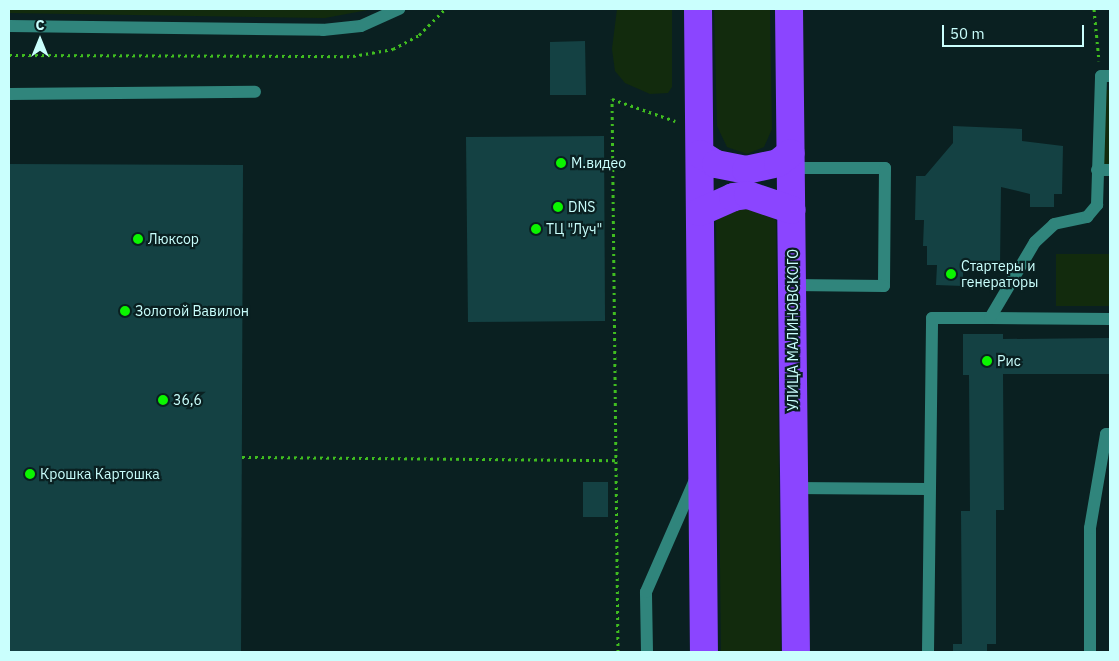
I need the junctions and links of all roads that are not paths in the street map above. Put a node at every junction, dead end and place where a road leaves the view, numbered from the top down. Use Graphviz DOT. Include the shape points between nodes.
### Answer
graph roads {
  1 [pos="399,9"];
  2 [pos="698,9"];
  3 [pos="789,9"];
  4 [pos="9,26"];
  5 [pos="1106,76"];
  6 [pos="255,92"];
  7 [pos="9,94"];
  8 [pos="700,154"];
  9 [pos="792,160"];
  10 [pos="1104,170"];
  11 [pos="792,210"];
  12 [pos="700,212"];
  13 [pos="793,285"];
  14 [pos="990,318"];
  15 [pos="1110,319"];
  16 [pos="1110,434"];
  17 [pos="702,464"];
  18 [pos="794,488"];
  19 [pos="928,489"];
  20 [pos="647,652"];
  21 [pos="704,652"];
  22 [pos="796,652"];
  23 [pos="928,652"];
  24 [pos="1090,652"];
  1 -- 4 [label="lane" via="361,26 323,30"];
  2 -- 8 [label="highway"];
  3 -- 9 [label="highway, УЛИЦА МАЛИНОВСКОГО"];
  5 -- 10 [label="lane"];
  6 -- 7 [label="lane"];
  8 -- 9 [label="highway" via="716,164 746,170"];
  8 -- 12 [label="highway"];
  9 -- 11 [label="highway, УЛИЦА МАЛИНОВСКОГО"];
  9 -- 13 [label="lane" via="885,168 884,286"];
  10 -- 14 [label="lane" via="1097,204 1087,218 1054,224 1035,242"];
  11 -- 12 [label="highway" via="780,202 748,195 732,197"];
  11 -- 13 [label="highway, УЛИЦА МАЛИНОВСКОГО"];
  12 -- 17 [label="highway"];
  13 -- 18 [label="highway, УЛИЦА МАЛИНОВСКОГО"];
  14 -- 15 [label="lane"];
  14 -- 19 [label="lane" via="932,318"];
  16 -- 24 [label="lane" via="1106,434 1090,528"];
  17 -- 20 [label="lane" via="646,592"];
  17 -- 21 [label="highway"];
  18 -- 19 [label="lane"];
  18 -- 22 [label="highway, УЛИЦА МАЛИНОВСКОГО"];
  19 -- 23 [label="lane"];
}
